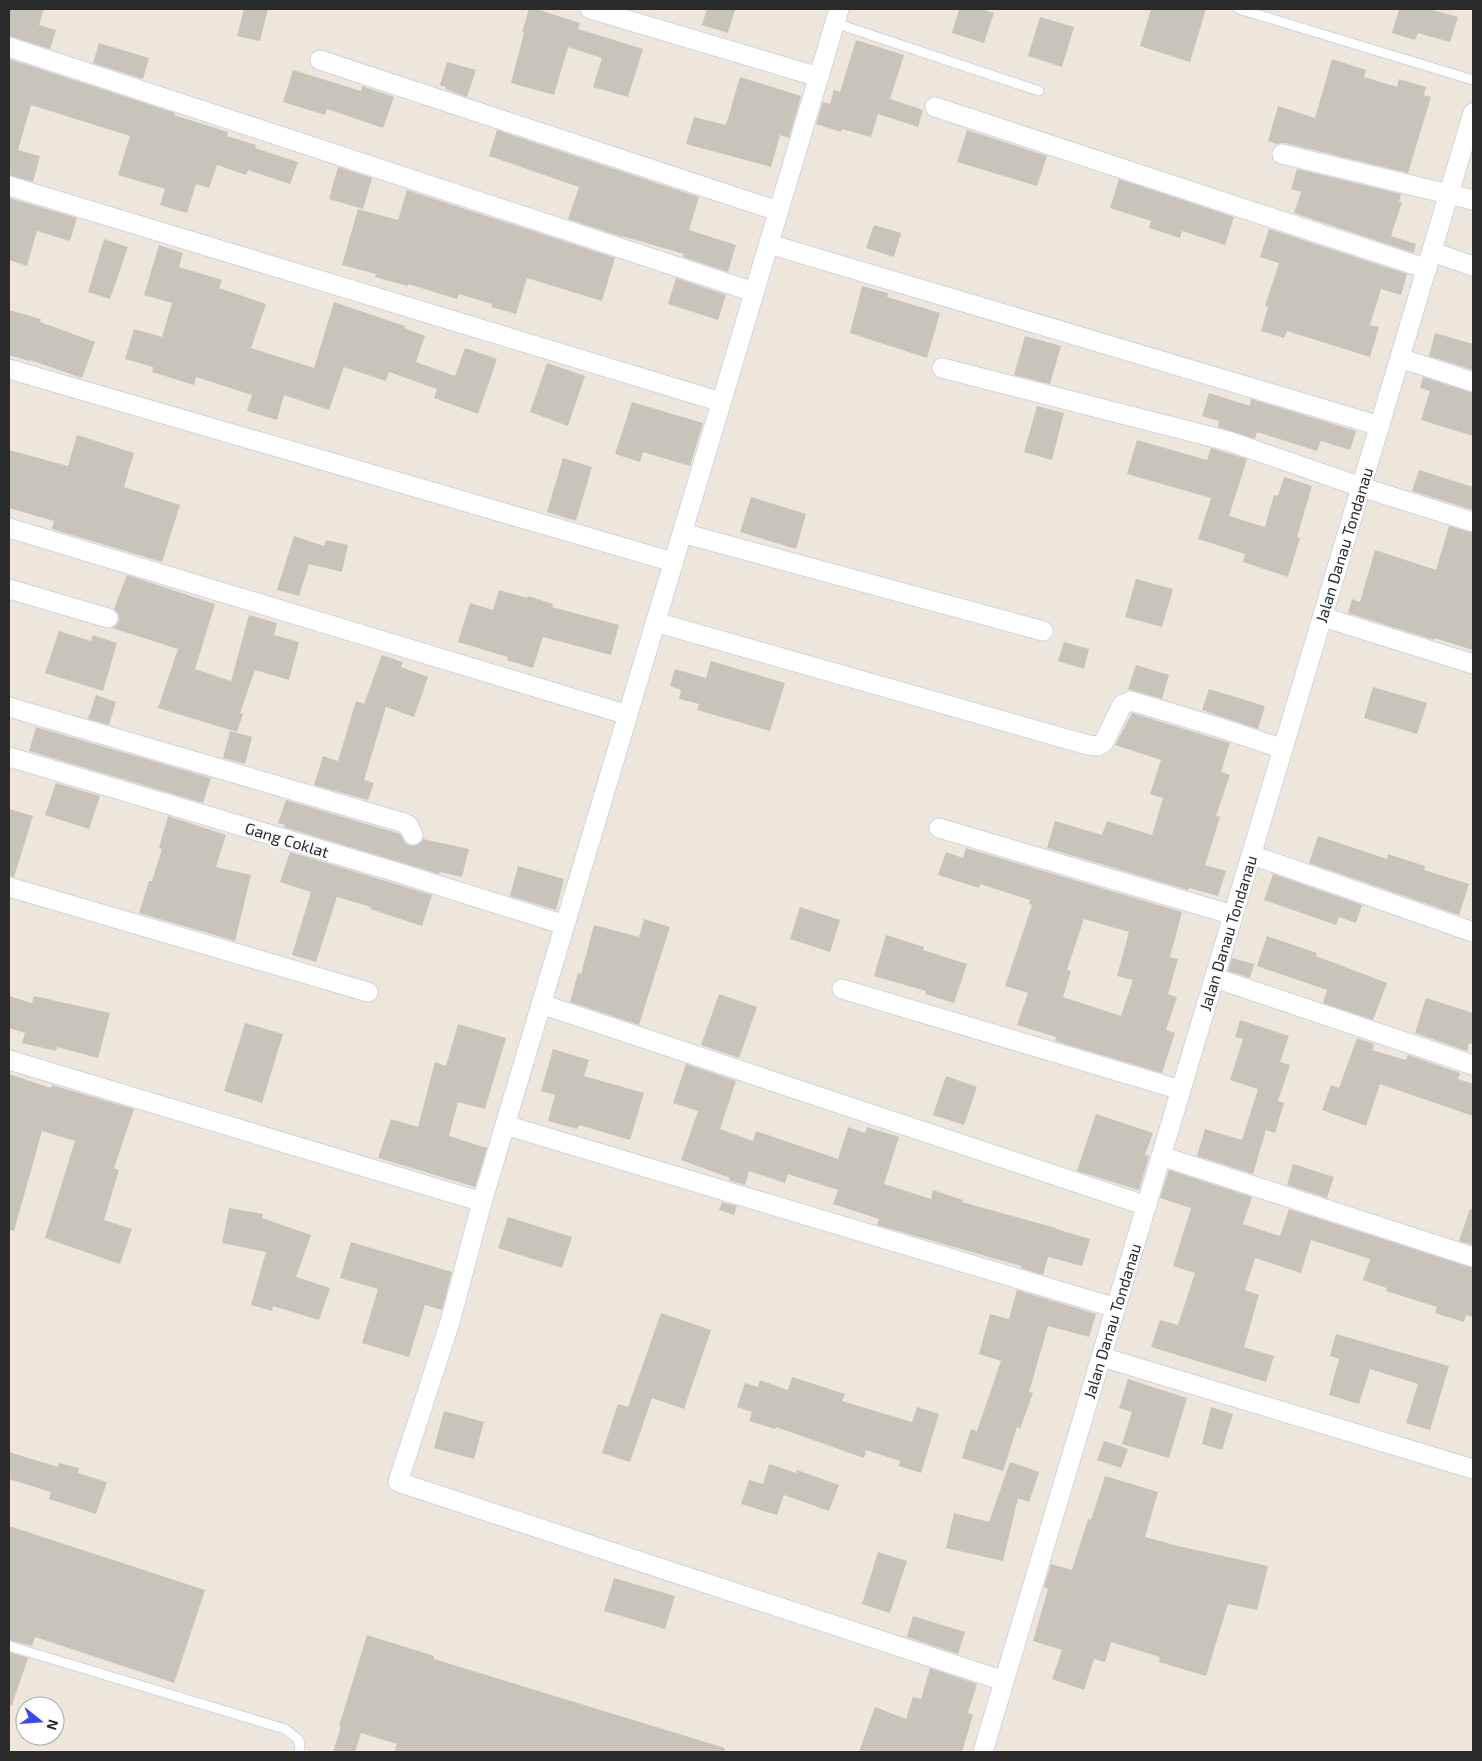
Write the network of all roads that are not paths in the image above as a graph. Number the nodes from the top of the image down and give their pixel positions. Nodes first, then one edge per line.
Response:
1 (590, 9) edge
2 (1239, 9) edge
3 (837, 16) edge
4 (9, 47) edge
5 (320, 60) dead end
6 (819, 76) junction
7 (1473, 80) edge
8 (1039, 91) dead end
9 (935, 107) dead end
10 (1472, 123) edge
11 (1282, 154) dead end
12 (9, 186) edge
13 (1449, 194) junction
14 (1473, 200) edge
15 (778, 211) junction
16 (769, 244) junction
17 (1429, 260) junction
18 (1473, 266) edge
19 (754, 292) junction
20 (1400, 358) junction
21 (942, 368) dead end
22 (9, 369) edge
23 (1473, 382) edge
24 (721, 402) junction
25 (1380, 426) junction
26 (1361, 487) junction
27 (1473, 522) edge
28 (9, 528) edge
29 (682, 533) junction
30 (673, 562) junction
31 (9, 589) edge
32 (1323, 617) junction
33 (108, 618) dead end
34 (655, 622) junction
35 (1043, 631) dead end
36 (1473, 664) edge
37 (9, 707) edge
38 (628, 715) junction
39 (1283, 749) junction
40 (9, 757) edge
41 (938, 828) dead end
42 (413, 835) dead end
43 (1252, 855) junction
44 (9, 887) edge
45 (1234, 915) junction
46 (565, 925) junction
47 (1473, 932) edge
48 (1215, 978) junction
49 (842, 989) dead end
50 (368, 992) dead end
51 (541, 1004) junction
52 (9, 1060) edge
53 (1473, 1065) edge
54 (1181, 1090) junction
55 (505, 1125) junction
56 (1161, 1156) junction
57 (482, 1202) junction
58 (1147, 1206) junction
59 (1473, 1257) edge
60 (1116, 1308) junction
61 (1102, 1357) junction
62 (1473, 1469) edge
63 (9, 1646) edge
64 (1004, 1681) junction
65 (300, 1752) edge
66 (983, 1752) edge

1 - 6 street
2 - 7 lane
3 - 6 street
3 - 8 lane
4 - 19 street
5 - 15 street
6 - 15 street
9 - 17 street
10 - 13 street, Jalan Danau Tondanau
11 - 13 street
12 - 24 street
13 - 14 street
13 - 17 street, Jalan Danau Tondanau
15 - 16 street
16 - 19 street
16 - 25 street
17 - 18 street
17 - 20 street, Jalan Danau Tondanau
19 - 24 street
20 - 23 street
20 - 25 street, Jalan Danau Tondanau
21 - 26 street
22 - 30 street
24 - 29 street
25 - 26 street, Jalan Danau Tondanau
26 - 27 street
26 - 32 street, Jalan Danau Tondanau
28 - 38 street
29 - 30 street
29 - 35 street
30 - 34 street
31 - 33 street
32 - 36 street
32 - 39 street, Jalan Danau Tondanau
34 - 38 street
34 - 39 street
37 - 42 street
38 - 46 street
39 - 43 street, Jalan Danau Tondanau
40 - 46 street, Gang Coklat
41 - 45 street
43 - 45 street, Jalan Danau Tondanau
43 - 47 street
44 - 50 street
45 - 48 street, Jalan Danau Tondanau
46 - 51 street
48 - 53 street
48 - 54 street, Jalan Danau Tondanau
49 - 54 street
51 - 55 street
51 - 58 street
52 - 57 street
54 - 56 street, Jalan Danau Tondanau
55 - 57 street
55 - 60 street
56 - 58 street, Jalan Danau Tondanau
56 - 59 street
57 - 64 street
58 - 60 street, Jalan Danau Tondanau
60 - 61 street, Jalan Danau Tondanau
61 - 62 street
61 - 64 street, Jalan Danau Tondanau
63 - 65 lane
64 - 66 street, Jalan Danau Tondanau

